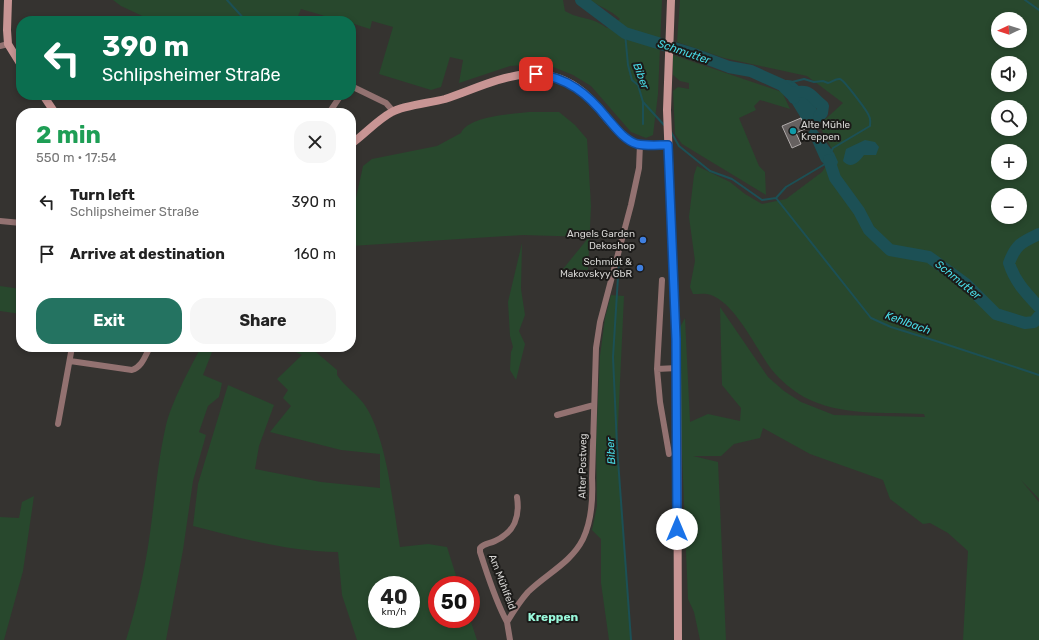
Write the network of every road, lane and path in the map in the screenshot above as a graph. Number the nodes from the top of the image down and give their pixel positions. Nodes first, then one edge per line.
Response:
1 (8, 0) edge
2 (671, 0) edge
3 (4, 45) edge
4 (16, 58) edge
5 (356, 88) edge
6 (393, 111) junction
7 (356, 140) edge
8 (668, 143) junction
9 (640, 144) junction
10 (0, 221) edge
11 (16, 223) edge
12 (662, 280) dead end
13 (71, 352) edge
14 (147, 352) edge
15 (70, 361) junction
16 (657, 368) junction
17 (677, 368) junction
18 (594, 405) junction
19 (557, 415) dead end
20 (58, 424) dead end
21 (669, 454) dead end
22 (516, 497) dead end
23 (507, 622) junction
24 (510, 640) edge
25 (678, 640) edge

1 - 3 main road
2 - 8 main road
3 - 4 main road
5 - 6 street
6 - 7 main road
6 - 9 main road
8 - 9 main road
8 - 17 main road
9 - 18 street, Alter Postweg
10 - 11 street
12 - 16 street
13 - 15 street
14 - 15 street
15 - 20 street
16 - 17 street
16 - 21 street
17 - 25 main road
18 - 19 street
18 - 23 street, Alter Postweg
22 - 23 street, Am Mühlfeld
23 - 24 street

